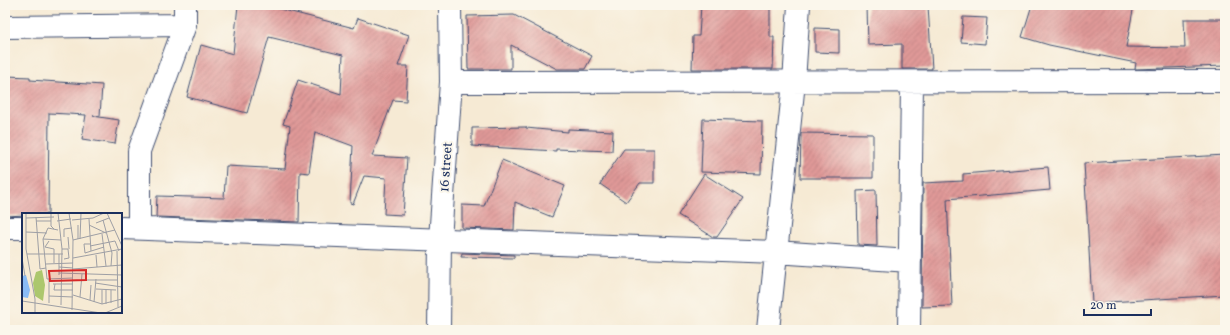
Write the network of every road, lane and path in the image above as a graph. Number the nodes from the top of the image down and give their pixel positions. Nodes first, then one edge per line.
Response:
1 (450, 5) edge
2 (799, 5) edge
3 (185, 15) edge
4 (5, 27) edge
5 (1225, 81) edge
6 (451, 82) junction
7 (794, 82) junction
8 (912, 83) junction
9 (5, 228) edge
10 (22, 228) edge
11 (130, 228) edge
12 (440, 239) junction
13 (775, 252) junction
14 (910, 261) junction
15 (439, 330) edge
16 (768, 330) edge
17 (909, 330) edge

1 - 6 street, 16 street
2 - 7 street
3 - 4 street
3 - 11 street
5 - 8 street
6 - 7 street
6 - 12 street, 16 street
7 - 8 street
7 - 13 street
8 - 14 street
9 - 10 street
11 - 12 street
12 - 13 street
12 - 15 street, 16 street
13 - 14 street
13 - 16 street
14 - 17 street

